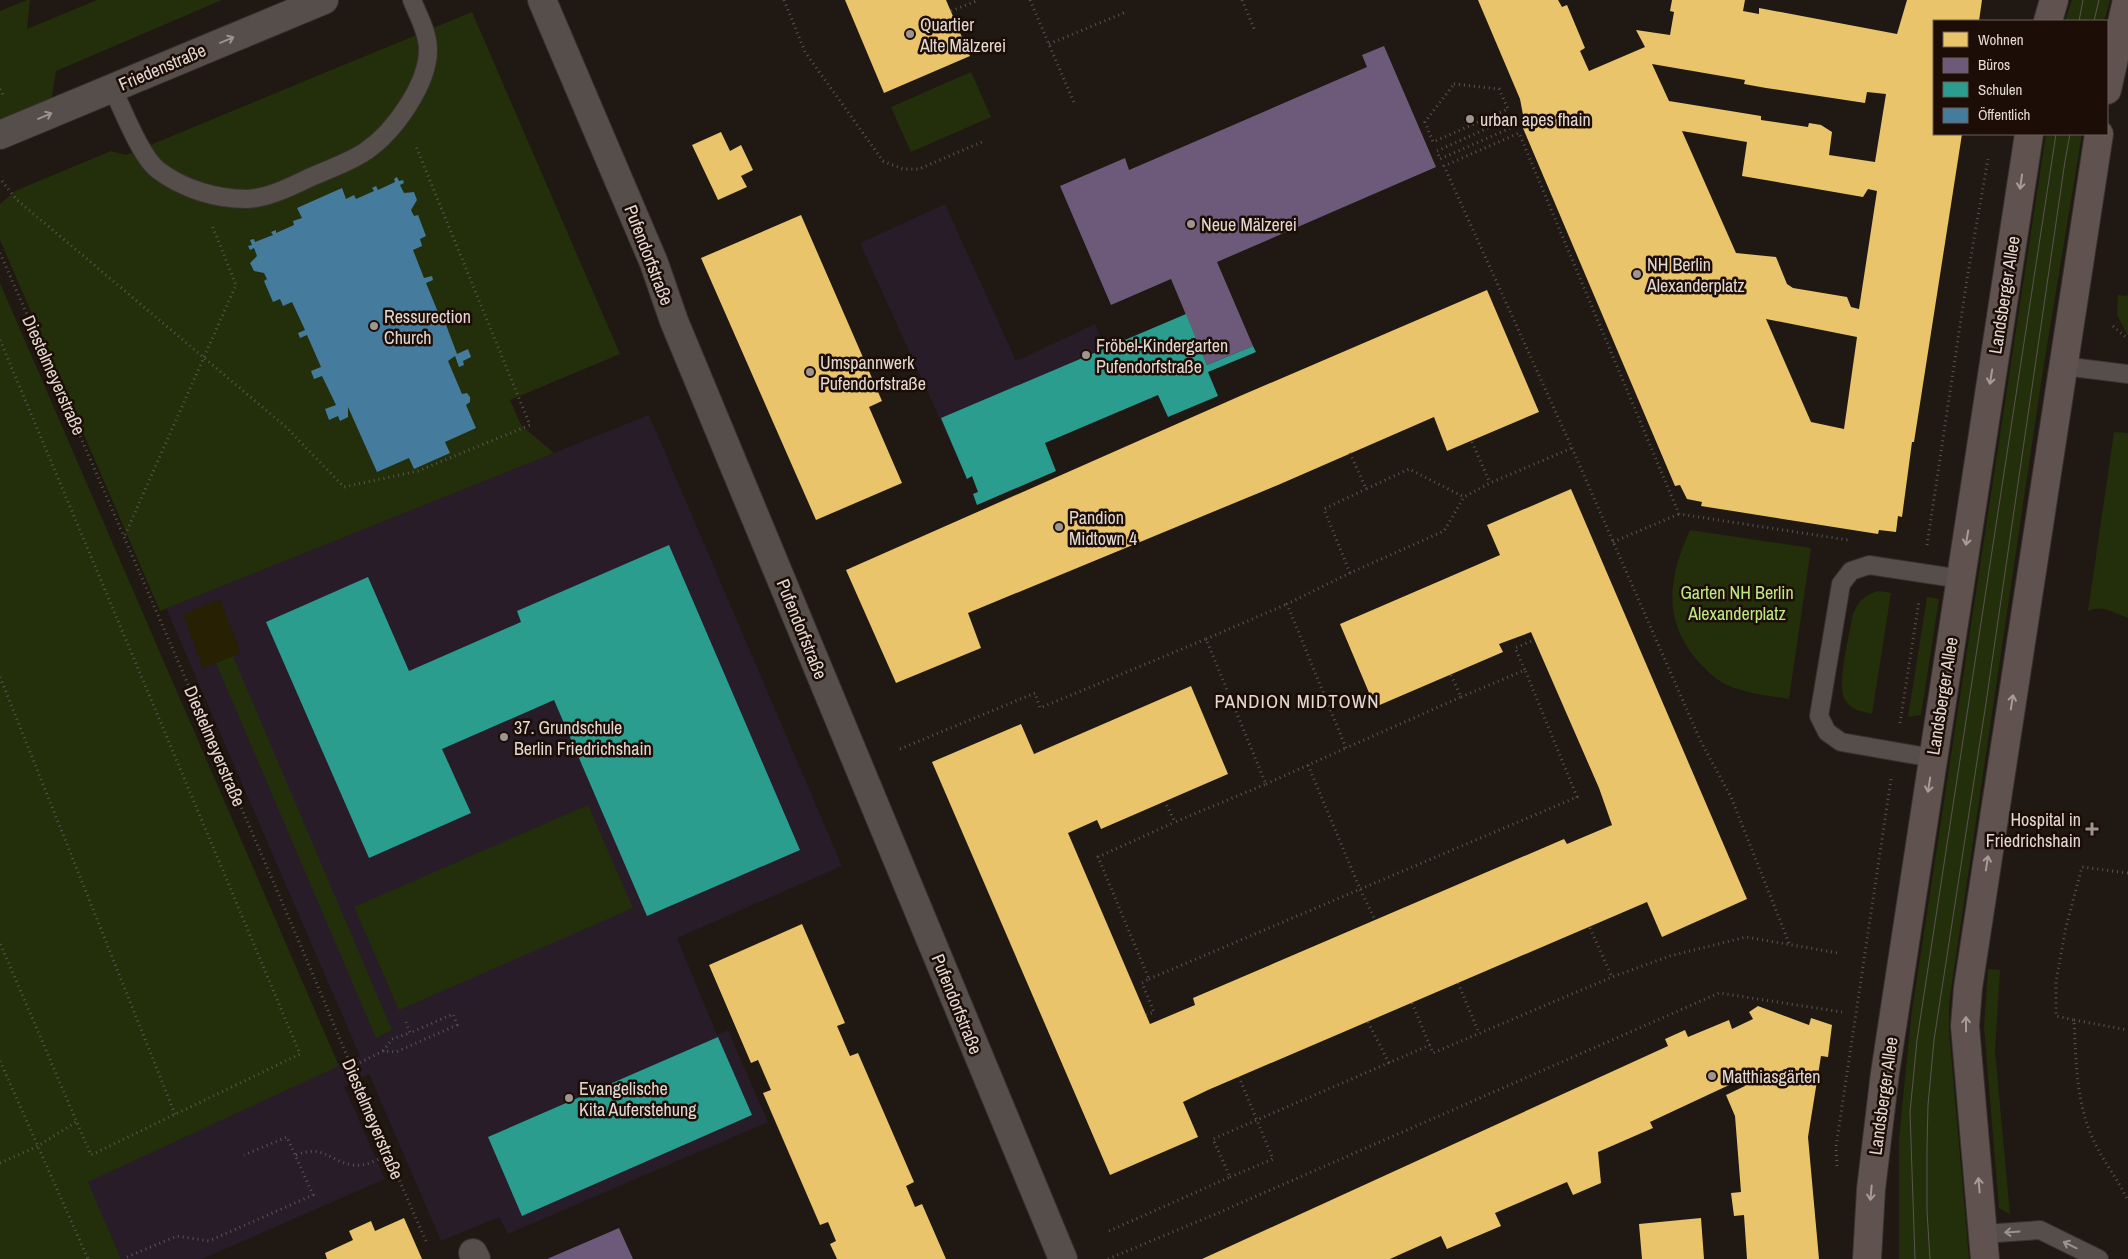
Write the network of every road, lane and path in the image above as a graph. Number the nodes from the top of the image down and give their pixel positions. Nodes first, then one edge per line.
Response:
1 (324, 0) edge
2 (412, 0) edge
3 (542, 0) edge
4 (784, 0) edge
5 (979, 0) edge
6 (1030, 0) edge
7 (1242, 0) edge
8 (2054, 0) edge
9 (2127, 0) edge
10 (951, 11) dead end
11 (1126, 12) dead end
12 (2048, 20) edge
13 (1255, 31) dead end
14 (1049, 44) junction
15 (2108, 86) edge
16 (112, 88) junction
17 (1075, 105) dead end
18 (402, 112) junction
19 (1472, 125) junction
20 (1476, 134) junction
21 (0, 135) edge
22 (2029, 135) edge
23 (2099, 135) edge
24 (1480, 141) junction
25 (982, 142) dead end
26 (1483, 148) junction
27 (1989, 152) dead end
28 (2, 181) dead end
29 (198, 190) junction
30 (0, 253) edge
31 (2113, 326) dead end
32 (0, 340) edge
33 (2128, 340) edge
34 (204, 358) junction
35 (2063, 366) junction
36 (2128, 374) edge
37 (1472, 442) dead end
38 (1572, 448) junction
39 (1350, 453) dead end
40 (1490, 483) junction
41 (1366, 488) junction
42 (1464, 497) junction
43 (1679, 514) junction
44 (125, 536) junction
45 (1852, 541) dead end
46 (1613, 542) junction
47 (1350, 573) junction
48 (1923, 573) junction
49 (1961, 579) junction
50 (1287, 604) junction
51 (1206, 639) junction
52 (1534, 640) dead end
53 (1525, 670) junction
54 (1451, 675) dead end
55 (0, 677) edge
56 (1461, 697) junction
57 (1346, 748) junction
58 (900, 749) dead end
59 (1896, 752) junction
60 (1933, 758) junction
61 (1308, 765) junction
62 (1266, 784) junction
63 (1165, 802) dead end
64 (1175, 822) junction
65 (2128, 873) edge
66 (1360, 889) junction
67 (1375, 920) dead end
68 (1590, 928) dead end
69 (0, 943) edge
70 (1789, 943) junction
71 (1838, 953) dead end
72 (1612, 977) junction
73 (1150, 979) junction
74 (1458, 983) dead end
75 (1412, 1003) dead end
76 (1842, 1012) dead end
77 (1146, 1015) dead end
78 (405, 1019) dead end
79 (2074, 1020) junction
80 (1368, 1022) dead end
81 (2128, 1030) edge
82 (410, 1033) junction
83 (1479, 1033) junction
84 (1430, 1045) junction
85 (383, 1051) junction
86 (0, 1060) edge
87 (1389, 1063) junction
88 (350, 1067) junction
89 (1239, 1077) dead end
90 (175, 1114) junction
91 (1257, 1120) junction
92 (76, 1122) junction
93 (38, 1146) junction
94 (244, 1155) dead end
95 (296, 1155) junction
96 (387, 1155) junction
97 (0, 1163) edge
98 (1837, 1176) dead end
99 (1230, 1177) junction
100 (2128, 1201) edge
101 (1108, 1231) dead end
102 (426, 1241) dead end
103 (1984, 1246) edge
104 (127, 1257) dead end
105 (88, 1259) edge
106 (1063, 1259) edge
107 (1108, 1259) edge
108 (1867, 1259) edge
109 (2099, 1259) edge

16 -> 1 street, Friedenstraße
2 - 18 lane
3 - 106 street, Pufendorfstraße
4 - 25 path
5 - 10 path
6 - 14 path
7 - 13 path
8 - 12 main road
9 - 15 main road
11 - 14 path
14 - 17 path
21 -> 16 street, Friedenstraße
16 - 29 lane
18 - 29 lane
18 - 34 path
19 - 19 path
19 - 20 path
20 - 24 path
20 - 24 path
22 -> 49 main road, Landsberger Allee
23 - 35 main road
24 - 26 path
26 - 38 path
26 - 43 path
27 - 48 path
28 - 34 path
29 - 34 path
30 - 44 path, Diestelmeyerstraße
31 - 33 path
32 - 90 path
34 - 44 path
35 - 36 lane
103 -> 35 main road
37 - 40 path
38 - 40 path
38 - 46 path
39 - 41 path
40 - 42 path
41 - 42 path
41 - 47 path
42 - 47 path
43 - 45 path
43 - 46 path
44 - 88 path, Diestelmeyerstraße
46 - 70 path
47 - 50 path
48 - 49 lane
48 - 59 path
48 - 59 lane
49 - 60 main road, Landsberger Allee
50 - 51 path
50 - 57 path
51 - 58 path
51 - 62 path
52 - 53 path
53 - 56 path
53 - 66 path
54 - 56 path
55 - 90 path
56 - 57 path
57 - 61 path
59 - 60 lane
59 - 98 path
60 -> 108 main road, Landsberger Allee
61 - 62 path
61 - 66 path
62 - 64 path
63 - 64 path
64 - 73 path
65 - 79 path
66 - 67 path
66 - 73 path
68 - 72 path
69 - 92 path
70 - 71 path
70 - 72 path
72 - 83 path
73 - 77 path
74 - 83 path
75 - 84 path
76 - 107 path
78 - 82 path
79 - 81 path
79 - 100 path
80 - 87 path
82 - 85 path
82 - 85 path
83 - 84 path
84 - 87 path
85 - 88 path
86 - 93 path
87 - 91 path
88 - 96 path, Diestelmeyerstraße
89 - 91 path
90 - 92 path
91 - 99 path
91 - 99 path
92 - 93 path
93 - 97 path
93 - 105 path
94 - 95 path
95 - 96 path
95 - 104 path
96 - 102 path, Diestelmeyerstraße
99 - 101 path
109 -> 103 lane

